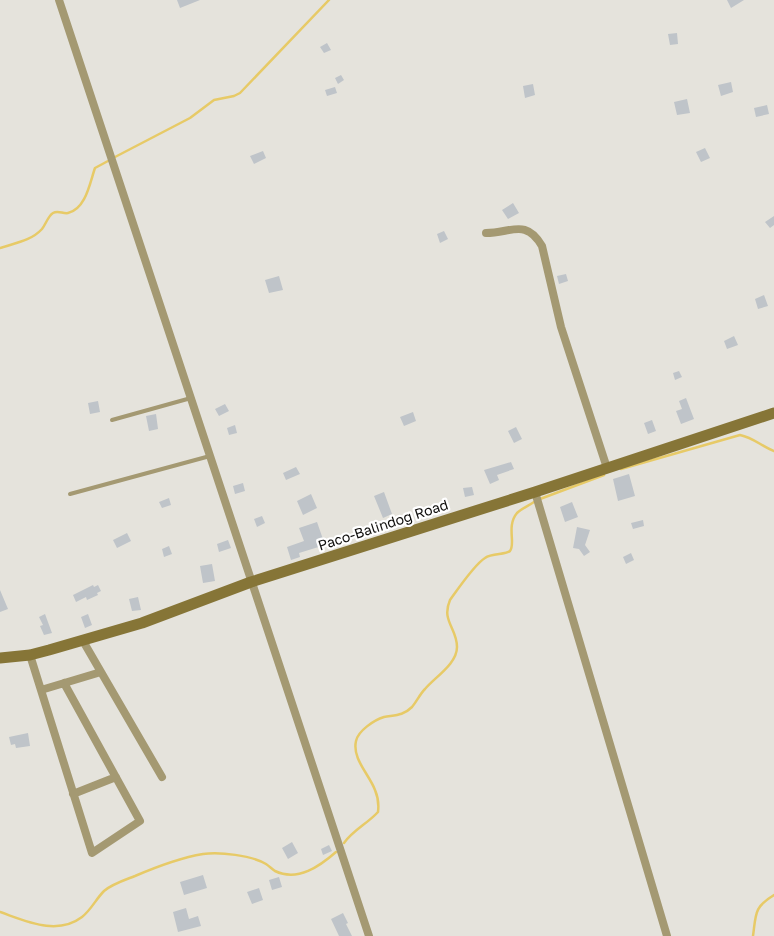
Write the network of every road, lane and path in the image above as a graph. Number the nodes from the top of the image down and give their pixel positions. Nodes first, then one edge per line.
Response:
1 (59, 0) edge
2 (486, 233) dead end
3 (191, 398) junction
4 (774, 413) edge
5 (112, 420) dead end
6 (210, 456) junction
7 (607, 468) junction
8 (535, 492) junction
9 (70, 494) dead end
10 (251, 582) junction
11 (83, 642) junction
12 (30, 655) junction
13 (0, 658) edge
14 (101, 672) junction
15 (64, 683) junction
16 (41, 690) junction
17 (162, 776) dead end
18 (116, 777) junction
19 (73, 794) junction
20 (369, 936) edge
21 (667, 936) edge

1 - 3 street
2 - 7 street
3 - 5 lane
3 - 6 street
4 - 7 street, Paco-Balindog Road
6 - 9 lane
6 - 10 street
7 - 8 street, Paco-Balindog Road
8 - 10 street, Paco-Balindog Road
8 - 21 street
10 - 11 street, Paco-Balindog Road
10 - 20 street
11 - 12 street, Paco-Balindog Road
11 - 14 street
12 - 13 street, Paco-Balindog Road
12 - 16 street
14 - 15 street
14 - 17 street
15 - 16 street
15 - 18 street
16 - 19 street
18 - 19 street
18 - 19 street

